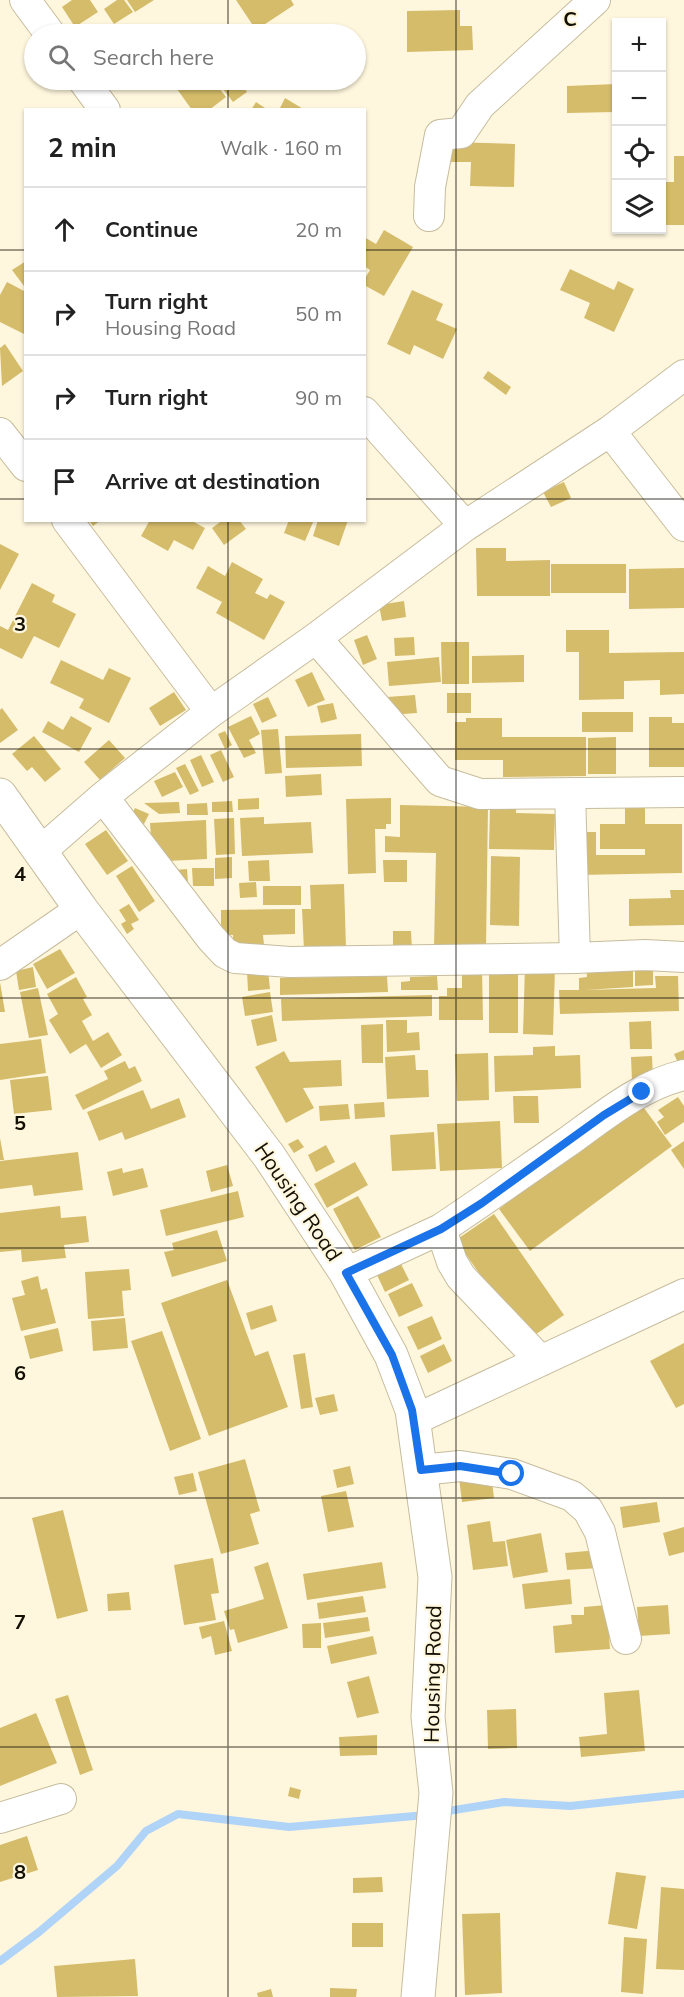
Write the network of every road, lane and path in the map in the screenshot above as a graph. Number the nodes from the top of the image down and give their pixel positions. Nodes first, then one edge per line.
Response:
1 (25, 0) edge
2 (595, 0) edge
3 (43, 24) edge
4 (90, 90) edge
5 (104, 108) edge
6 (429, 216) dead end
7 (684, 375) edge
8 (366, 414) edge
9 (610, 431) junction
10 (0, 433) edge
11 (24, 463) edge
12 (68, 522) edge
13 (465, 526) junction
14 (684, 526) edge
15 (316, 638) junction
16 (211, 712) junction
17 (684, 792) edge
18 (570, 793) junction
19 (0, 795) edge
20 (103, 797) junction
21 (41, 851) junction
22 (81, 909) junction
23 (684, 957) edge
24 (575, 958) junction
25 (0, 965) edge
26 (684, 1076) edge
27 (441, 1229) junction
28 (346, 1273) junction
29 (684, 1294) edge
30 (541, 1360) junction
31 (414, 1420) junction
32 (421, 1470) junction
33 (626, 1640) dead end
34 (61, 1799) dead end
35 (0, 1818) edge
36 (418, 1997) edge

1 - 3 street
2 - 6 street
4 - 5 street
7 - 9 street
8 - 13 street
9 - 13 street
9 - 14 street
10 - 11 street
12 - 16 street
13 - 15 street
15 - 16 street
15 - 18 street
16 - 20 street
17 - 18 street
18 - 24 street
19 - 21 street, Housing Road
20 - 21 street
20 - 24 street
21 - 22 street, Housing Road
22 - 25 street
22 - 28 street, Housing Road
23 - 24 street
26 - 27 street
27 - 28 street
27 - 30 street
28 - 31 street, Housing Road
29 - 30 street
30 - 31 street
31 - 32 street, Housing Road
32 - 33 street
32 - 36 street, Housing Road
34 - 35 street

